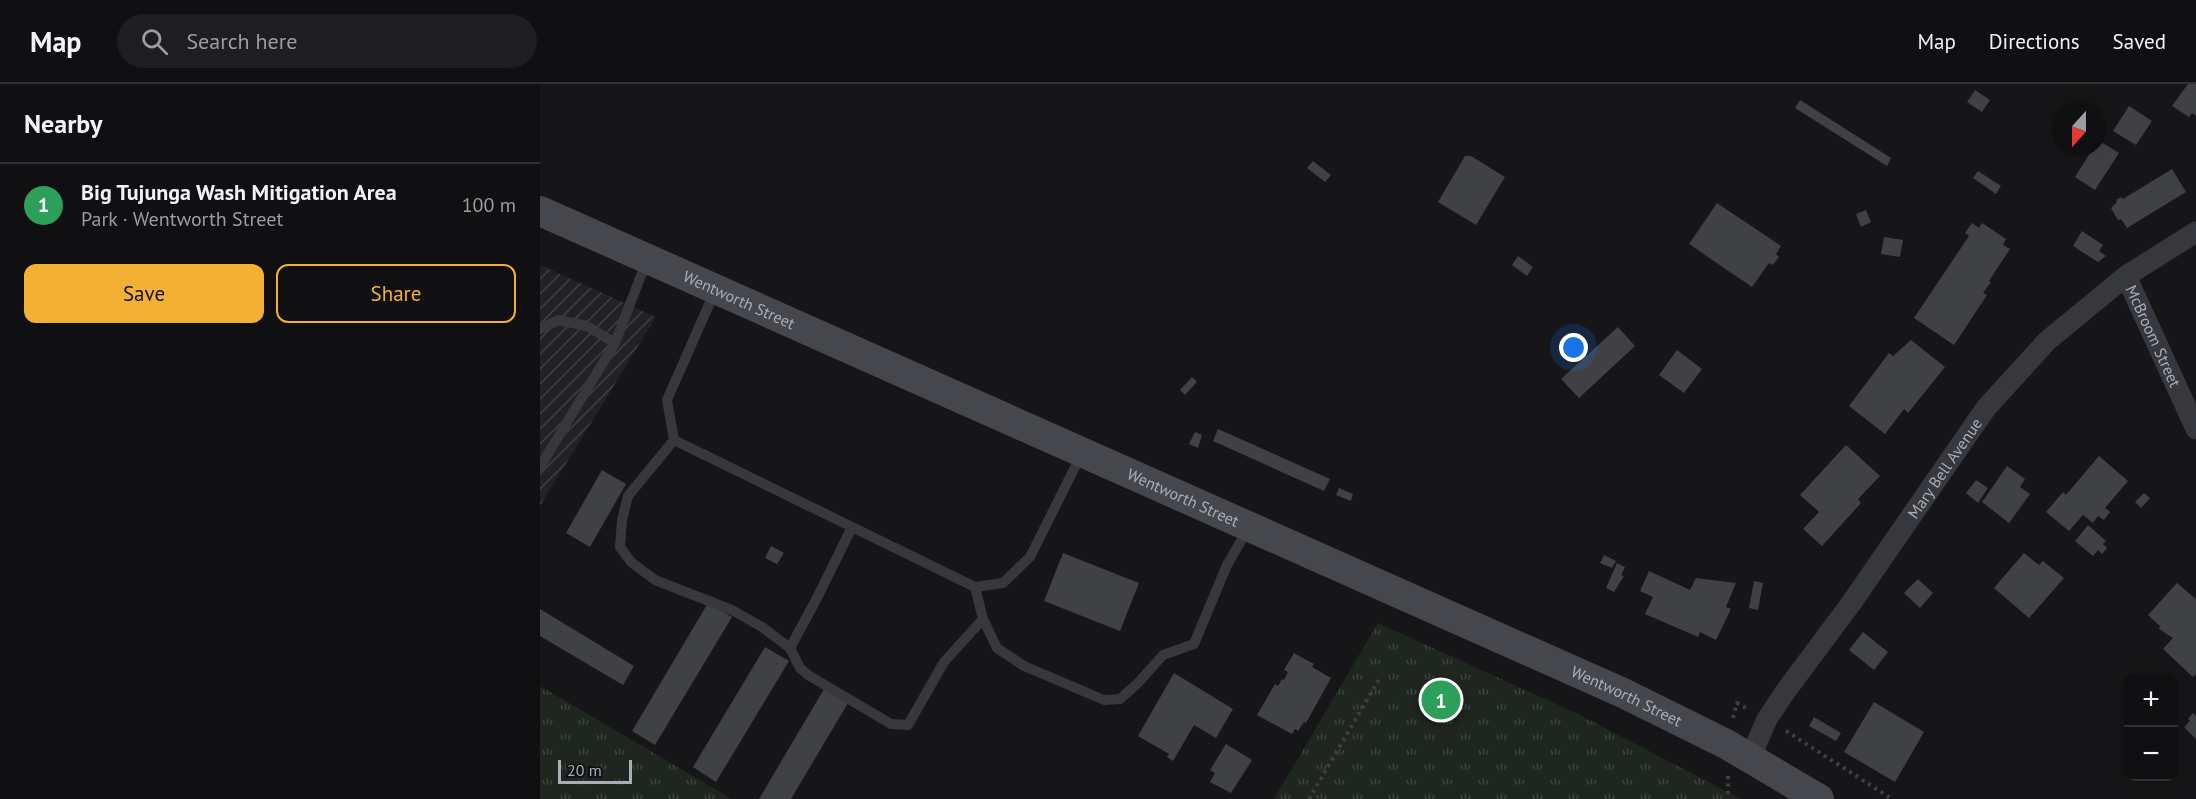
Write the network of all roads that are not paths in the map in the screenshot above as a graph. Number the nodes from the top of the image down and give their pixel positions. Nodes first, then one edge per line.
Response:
1 (540, 211) edge
2 (2196, 232) edge
3 (648, 258) junction
4 (2126, 276) junction
5 (716, 288) junction
6 (540, 329) edge
7 (615, 343) junction
8 (2196, 429) edge
9 (674, 440) junction
10 (1082, 452) junction
11 (540, 467) edge
12 (852, 527) junction
13 (1249, 527) junction
14 (975, 587) junction
15 (983, 619) junction
16 (790, 648) junction
17 (1750, 758) junction
18 (1819, 799) edge

1 - 3 main road, Wentworth Street
2 - 4 street, Mary Bell Avenue
3 - 5 main road, Wentworth Street
3 - 7 lane
4 - 8 street, McBroom Street
4 - 17 street, Mary Bell Avenue
5 - 9 lane
5 - 10 main road, Wentworth Street
6 - 7 lane
7 - 11 lane
9 - 12 lane
9 - 16 lane
10 - 13 main road, Wentworth Street
10 - 14 lane
12 - 14 lane
12 - 16 lane
13 - 15 lane
13 - 17 main road, Wentworth Street
14 - 15 lane
15 - 16 lane
17 - 18 main road, Wentworth Street

